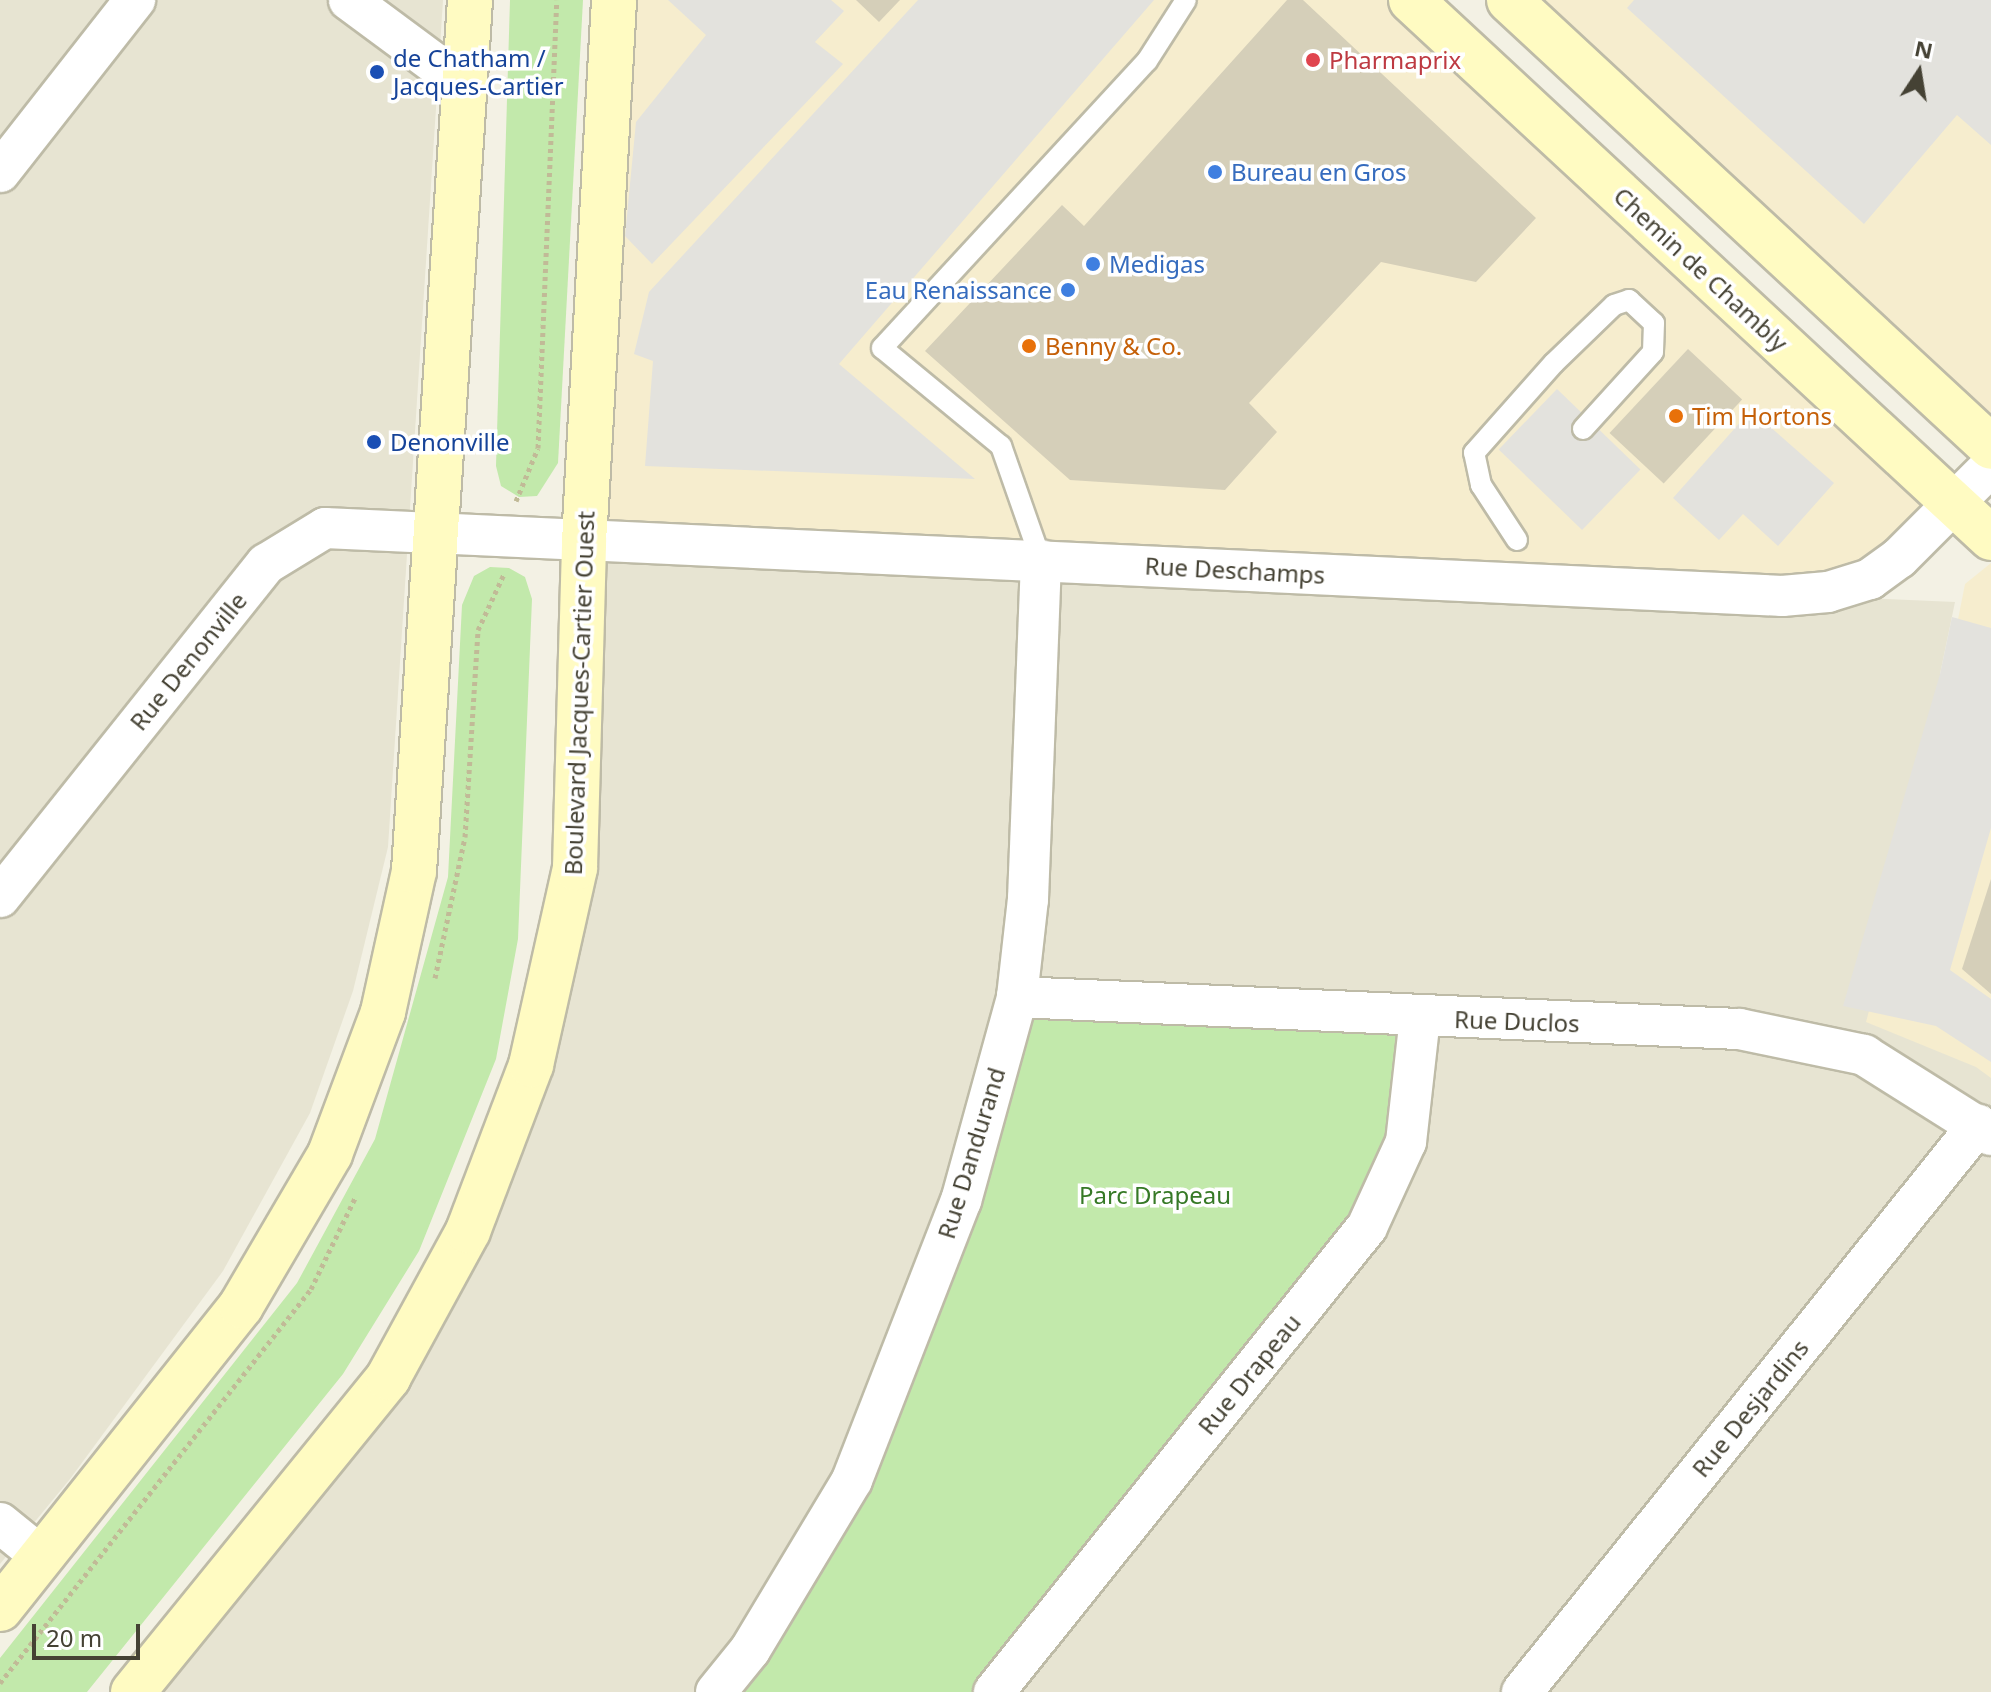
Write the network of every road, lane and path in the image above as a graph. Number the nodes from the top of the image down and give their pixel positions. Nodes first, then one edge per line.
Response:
1 (135, 0) edge
2 (349, 0) edge
3 (470, 0) edge
4 (614, 0) edge
5 (1186, 0) edge
6 (1411, 0) edge
7 (1521, 4) edge
8 (464, 85) junction
9 (7, 156) edge
10 (1583, 429) dead end
11 (1991, 447) edge
12 (1991, 466) edge
13 (1952, 502) junction
14 (433, 537) junction
15 (1991, 538) edge
16 (1517, 540) dead end
17 (584, 542) junction
18 (1041, 560) junction
19 (0, 897) edge
20 (1017, 997) junction
21 (1420, 1017) junction
22 (1984, 1130) edge
23 (0, 1523) edge
24 (42, 1557) junction
25 (0, 1609) edge
26 (133, 1692) edge
27 (716, 1692) edge
28 (994, 1692) edge
29 (1522, 1692) edge

1 - 9 street
2 - 8 street
3 - 8 main road
4 - 17 main road, Boulevard Jacques-Cartier Ouest
5 - 18 lane
6 - 13 main road, Chemin de Chambly
7 - 11 main road
8 - 14 main road
10 - 16 lane
12 - 13 street, Rue Deschamps
13 - 15 main road, Chemin de Chambly
13 - 18 street, Rue Deschamps
14 - 17 street, Rue Deschamps
14 - 19 street, Rue Denonville
14 - 24 main road
17 - 18 street, Rue Deschamps
17 - 26 main road, Boulevard Jacques-Cartier Ouest
18 - 20 street, Rue Dandurand
20 - 21 street, Rue Duclos
20 - 27 street, Rue Dandurand
21 - 22 street, Rue Duclos
21 - 28 street, Rue Drapeau
22 - 29 street, Rue Desjardins
23 - 24 street
24 - 25 main road

